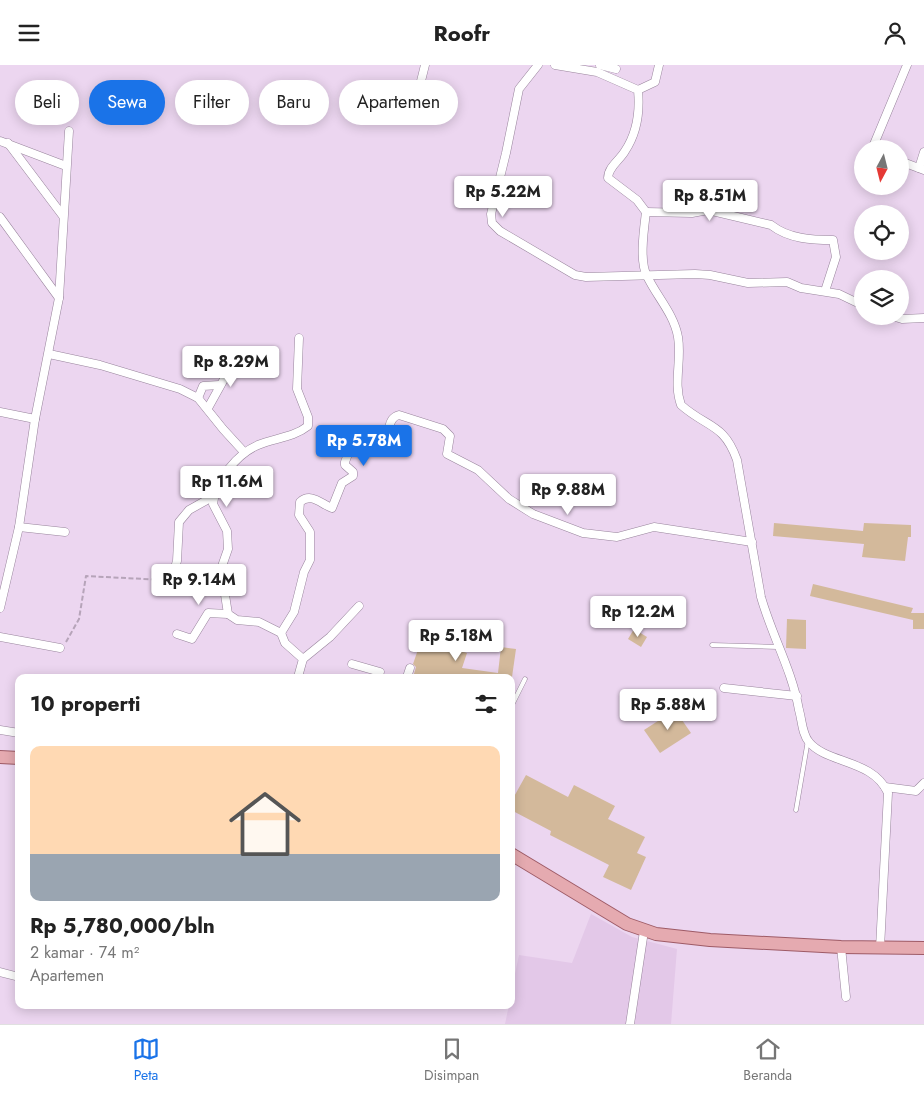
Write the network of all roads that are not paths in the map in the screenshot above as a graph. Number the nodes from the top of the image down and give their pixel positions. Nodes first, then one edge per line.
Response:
1 (425, 65) edge
2 (538, 65) edge
3 (555, 65) edge
4 (600, 65) edge
5 (659, 65) edge
6 (906, 65) edge
7 (617, 67) edge
8 (614, 77) junction
9 (420, 80) edge
10 (638, 90) junction
11 (69, 131) dead end
12 (876, 140) edge
13 (4, 142) edge
14 (924, 152) edge
15 (909, 164) edge
16 (66, 166) junction
17 (921, 169) edge
18 (646, 211) junction
19 (63, 216) junction
20 (0, 217) edge
21 (646, 274) junction
22 (825, 291) junction
23 (59, 298) junction
24 (854, 302) edge
25 (924, 318) edge
26 (909, 319) edge
27 (299, 338) dead end
28 (50, 354) junction
29 (257, 372) dead end
30 (219, 385) junction
31 (198, 398) junction
32 (208, 408) junction
33 (0, 412) edge
34 (35, 419) junction
35 (244, 452) junction
36 (214, 496) junction
37 (19, 527) junction
38 (65, 532) dead end
39 (752, 542) junction
40 (171, 580) road end
41 (359, 606) dead end
42 (0, 608) edge
43 (228, 614) junction
44 (281, 633) junction
45 (177, 634) dead end
46 (0, 637) edge
47 (712, 645) dead end
48 (780, 647) junction
49 (60, 648) road end
50 (303, 659) junction
51 (352, 664) dead end
52 (368, 668) junction
53 (410, 668) dead end
54 (380, 673) dead end
55 (299, 674) edge
56 (365, 674) edge
57 (408, 674) edge
58 (525, 679) dead end
59 (724, 688) dead end
60 (797, 697) junction
61 (515, 699) edge
62 (0, 730) edge
63 (15, 732) edge
64 (808, 741) junction
65 (0, 757) edge
66 (15, 758) edge
67 (924, 783) edge
68 (885, 787) junction
69 (796, 810) dead end
70 (515, 856) edge
71 (644, 931) junction
72 (841, 947) junction
73 (880, 947) junction
74 (924, 948) edge
75 (0, 972) edge
76 (15, 976) edge
77 (846, 997) dead end
78 (630, 1024) edge

1 - 9 street
2 - 21 street
3 - 8 street
4 - 7 street
5 - 10 street
6 - 12 street
7 - 8 street
8 - 10 street
10 - 18 street
11 - 16 street
13 - 16 street
13 - 19 street
14 - 17 street
15 - 17 street
16 - 19 street
18 - 21 street
18 - 22 street
19 - 23 street
20 - 23 street
21 - 22 street
21 - 39 street
22 - 24 street
23 - 28 street
25 - 26 street
27 - 35 street
28 - 31 street
28 - 34 street
29 - 30 street
30 - 31 street
30 - 32 street
31 - 32 street
32 - 35 street
33 - 34 street
34 - 37 street
35 - 36 street
36 - 40 street
36 - 43 street
37 - 38 street
37 - 42 street
39 - 44 street
39 - 48 street
41 - 50 street
43 - 44 street
43 - 45 street
44 - 50 street
46 - 49 street
47 - 48 lane
48 - 60 street
50 - 55 street
51 - 52 street
52 - 54 street
52 - 56 street
53 - 57 street
58 - 61 lane
59 - 60 street
60 - 64 street
62 - 63 street
64 - 68 street
64 - 69 lane
65 - 66 main road
67 - 68 street
68 - 73 street
70 - 71 main road
71 - 72 main road
71 - 78 street
72 - 73 main road
72 - 77 street
73 - 74 main road
75 - 76 street

